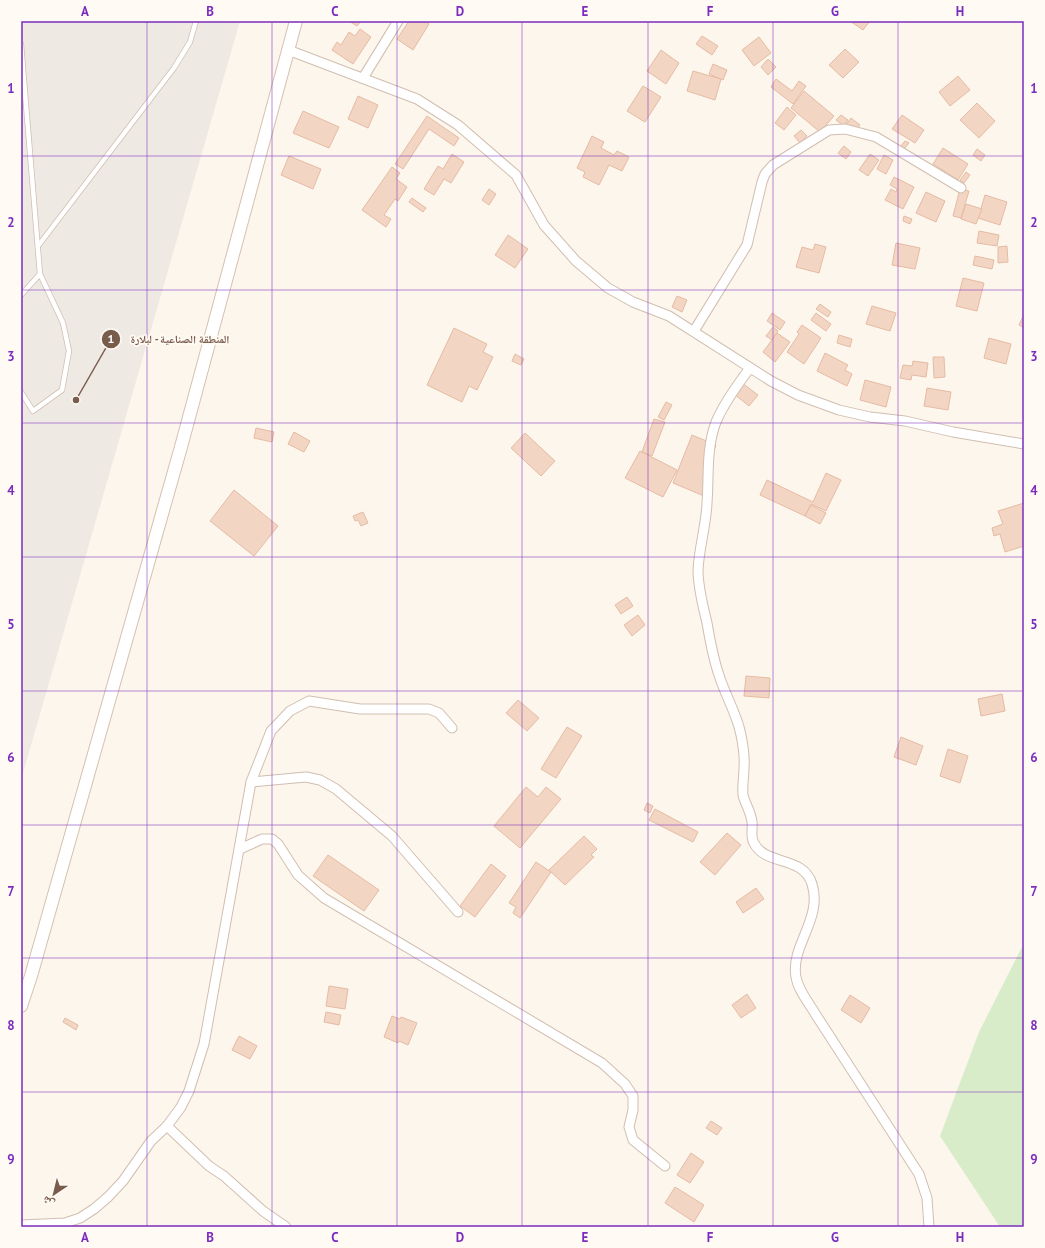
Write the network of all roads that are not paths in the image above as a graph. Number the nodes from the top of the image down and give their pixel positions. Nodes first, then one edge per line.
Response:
1 (196, 21) edge
2 (296, 21) edge
3 (398, 21) edge
4 (21, 44) edge
5 (288, 50) junction
6 (363, 78) junction
7 (961, 188) dead end
8 (38, 246) junction
9 (40, 274) junction
10 (21, 295) edge
11 (694, 331) junction
12 (750, 368) junction
13 (21, 392) edge
14 (1024, 444) edge
15 (452, 728) dead end
16 (252, 782) junction
17 (240, 849) junction
18 (458, 912) dead end
19 (21, 1006) edge
20 (166, 1126) junction
21 (665, 1166) dead end
22 (65, 1223) junction
23 (21, 1225) edge
24 (75, 1227) edge
25 (286, 1227) edge
26 (929, 1227) edge

1 - 8 lane
2 - 5 main road
3 - 6 street
4 - 8 lane
5 - 6 street
5 - 19 main road
6 - 11 street
7 - 11 street
8 - 9 lane
9 - 10 lane
9 - 13 lane
11 - 12 street
12 - 14 street
12 - 26 street
15 - 16 street
16 - 17 street
16 - 18 street
17 - 20 street
17 - 21 street
20 - 22 street
20 - 25 street
22 - 23 street
22 - 24 street

